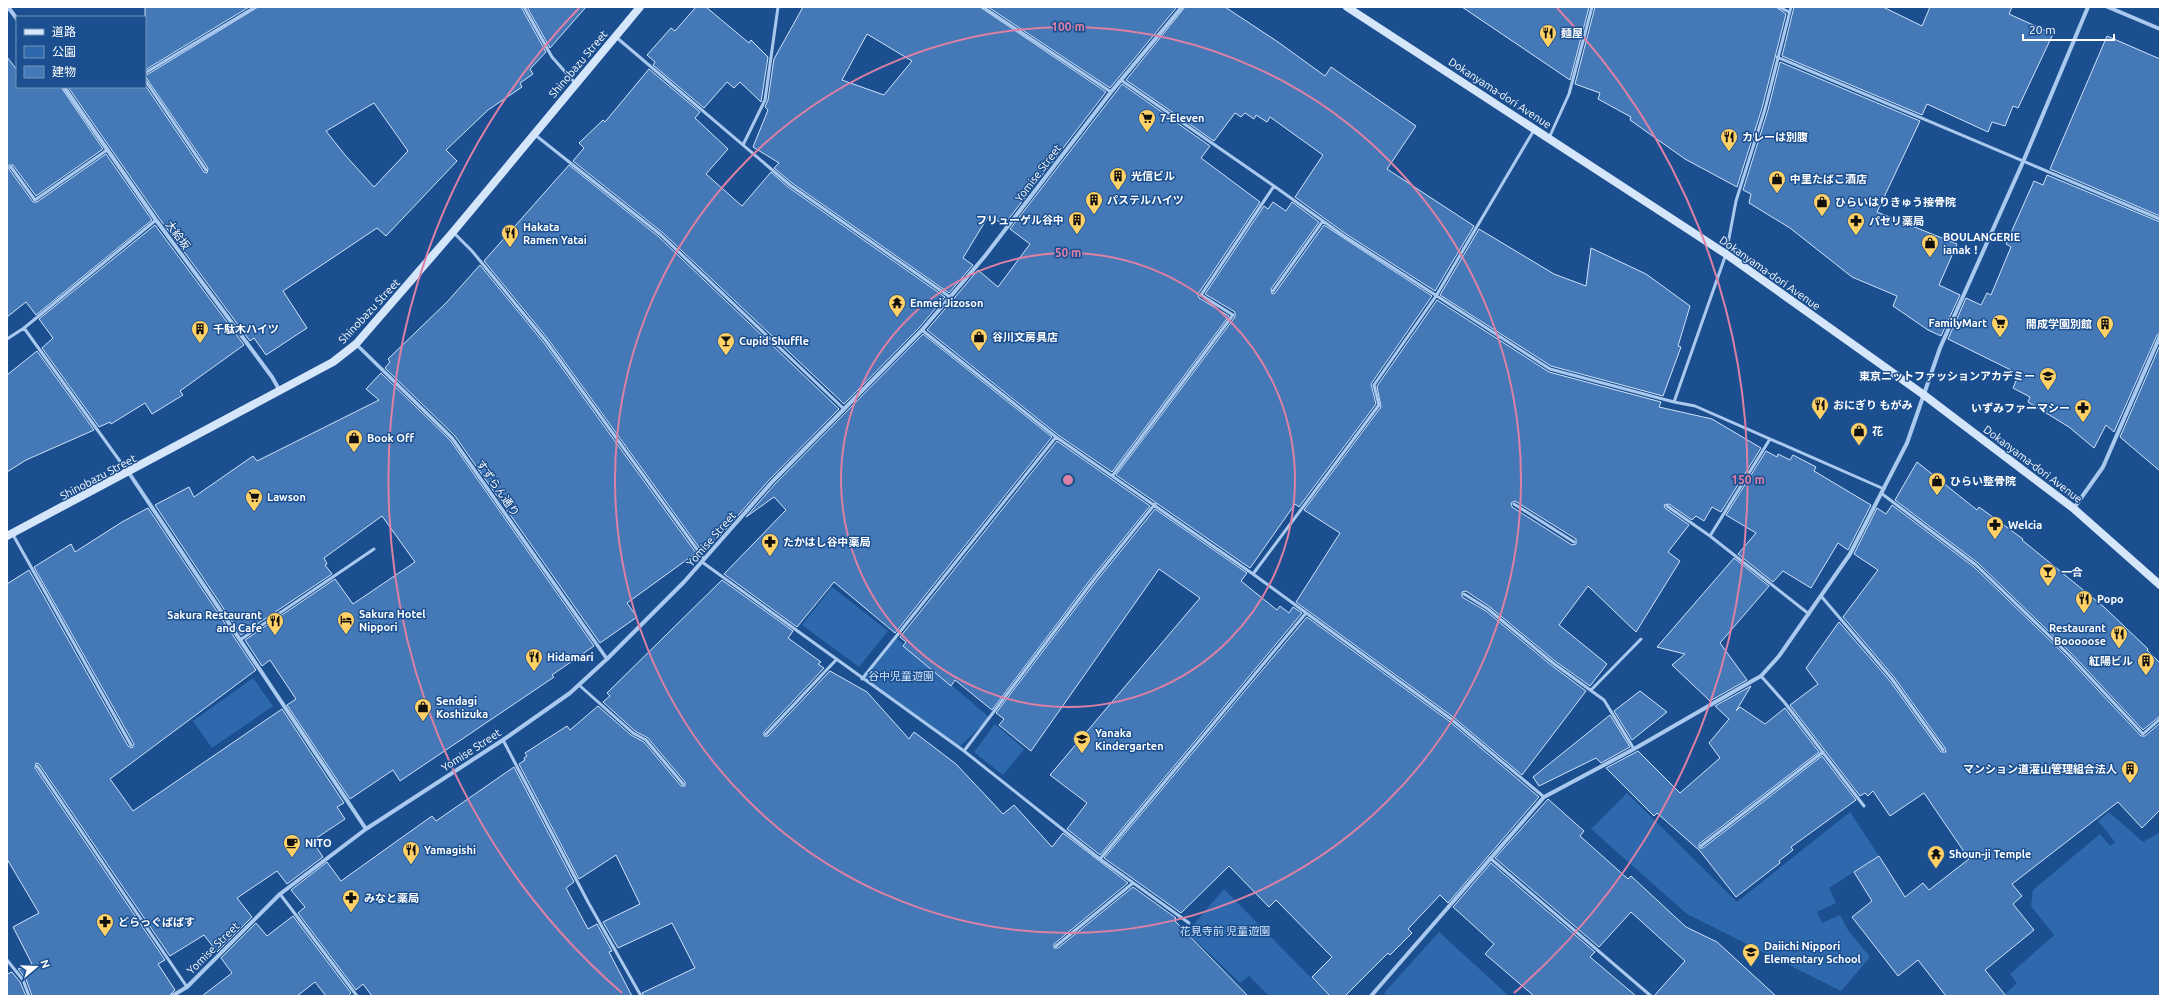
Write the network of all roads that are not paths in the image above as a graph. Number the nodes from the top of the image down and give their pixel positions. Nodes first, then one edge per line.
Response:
1 (8, 7) edge
2 (255, 7) edge
3 (524, 7) edge
4 (640, 7) edge
5 (778, 7) edge
6 (983, 7) edge
7 (1182, 7) edge
8 (1347, 7) edge
9 (1592, 7) edge
10 (1779, 7) edge
11 (1791, 7) edge
12 (2088, 7) edge
13 (2108, 7) edge
14 (1789, 12) junction
15 (16, 18) edge
16 (2160, 29) edge
17 (616, 37) junction
18 (1777, 57) junction
19 (146, 72) edge
20 (1121, 80) junction
21 (146, 81) edge
22 (576, 84) junction
23 (65, 88) edge
24 (1110, 92) junction
25 (1535, 128) junction
26 (534, 134) junction
27 (1548, 138) junction
28 (743, 145) junction
29 (107, 150) junction
30 (2023, 162) junction
31 (11, 167) dead end
32 (206, 170) dead end
33 (1274, 186) junction
34 (2160, 219) edge
35 (156, 220) junction
36 (1323, 221) junction
37 (453, 232) junction
38 (1726, 254) junction
39 (1273, 292) dead end
40 (1436, 296) junction
41 (950, 297) junction
42 (24, 328) junction
43 (922, 330) junction
44 (2160, 336) edge
45 (7, 339) edge
46 (356, 344) junction
47 (280, 391) junction
48 (1924, 396) junction
49 (1674, 402) junction
50 (844, 409) junction
51 (1056, 437) junction
52 (1770, 439) junction
53 (129, 473) junction
54 (1112, 475) junction
55 (1884, 488) junction
56 (1881, 493) junction
57 (1154, 504) junction
58 (1514, 504) dead end
59 (1667, 506) dead end
60 (2074, 508) junction
61 (10, 535) edge
62 (1710, 536) junction
63 (1574, 542) dead end
64 (374, 549) dead end
65 (703, 561) junction
66 (1253, 574) junction
67 (2160, 585) edge
68 (1464, 594) dead end
69 (1821, 596) junction
70 (1306, 613) junction
71 (1810, 614) junction
72 (1641, 639) dead end
73 (240, 640) junction
74 (607, 659) junction
75 (836, 660) junction
76 (1761, 676) junction
77 (862, 679) junction
78 (579, 685) junction
79 (1591, 690) junction
80 (2160, 719) edge
81 (766, 734) dead end
82 (503, 740) junction
83 (131, 745) dead end
84 (1634, 749) junction
85 (1942, 750) dead end
86 (964, 751) junction
87 (1823, 752) junction
88 (37, 766) dead end
89 (683, 784) dead end
90 (1544, 797) junction
91 (1864, 806) dead end
92 (366, 829) junction
93 (1700, 846) dead end
94 (1490, 857) junction
95 (1100, 858) junction
96 (1133, 883) junction
97 (280, 894) junction
98 (1189, 923) dead end
99 (1056, 946) dead end
100 (7, 960) edge
101 (187, 987) junction
102 (29, 996) edge
103 (172, 996) edge
104 (357, 996) edge
105 (641, 996) edge
106 (1371, 996) edge
107 (1651, 996) edge

1 - 15 street
2 - 19 lane
3 - 22 lane
4 - 17 main road, Shinobazu Street
5 - 28 lane
6 - 24 lane
7 - 20 street, Yomise Street
8 - 25 main road, Dokanyama-dori Avenue
9 - 27 lane
10 - 14 lane
11 - 14 lane
12 - 30 street
13 - 16 street
14 - 18 lane
17 - 22 main road, Shinobazu Street
17 - 28 lane
18 - 30 lane
18 - 38 lane
20 - 24 street, Yomise Street
20 - 33 lane
21 - 32 lane
22 - 26 main road, Shinobazu Street
23 - 29 street, 大給坂
24 - 41 street, Yomise Street
25 - 27 main road, Dokanyama-dori Avenue
25 - 40 lane
26 - 37 main road, Shinobazu Street
26 - 50 lane
27 - 38 main road, Dokanyama-dori Avenue
28 - 41 lane
29 - 31 lane
29 - 35 street, 大給坂
30 - 34 lane
30 - 48 street
33 - 36 lane
33 - 54 lane
35 - 42 lane
35 - 47 street, 大給坂
36 - 39 lane
36 - 40 lane
37 - 46 main road, Shinobazu Street
37 - 65 lane
38 - 48 main road, Dokanyama-dori Avenue
38 - 49 lane
40 - 49 lane
40 - 66 lane
41 - 43 street, Yomise Street
42 - 45 lane
42 - 53 lane
43 - 50 street, Yomise Street
43 - 51 lane
44 - 60 street
46 - 47 main road, Shinobazu Street
46 - 74 street, すずらん通り
47 - 53 main road, Shinobazu Street
48 - 55 street
48 - 60 main road, Dokanyama-dori Avenue
49 - 52 lane
50 - 65 street, Yomise Street
51 - 54 lane
51 - 77 lane
52 - 55 lane
52 - 62 lane
53 - 61 main road, Shinobazu Street
53 - 73 street
54 - 57 lane
55 - 56 street
56 - 69 street
56 - 80 lane
57 - 66 lane
57 - 86 lane
58 - 63 lane
59 - 62 lane
60 - 67 main road, Dokanyama-dori Avenue
61 - 83 lane
62 - 71 lane
64 - 73 lane
65 - 74 street, Yomise Street
65 - 75 lane
66 - 70 lane
68 - 79 lane
69 - 71 street
69 - 85 lane
70 - 90 lane
70 - 95 lane
71 - 76 street
72 - 79 lane
73 - 92 street
74 - 78 street, Yomise Street
75 - 77 lane
75 - 81 lane
76 - 84 street
76 - 87 lane
77 - 86 lane
78 - 82 street, Yomise Street
78 - 89 lane
79 - 84 lane
82 - 92 street, Yomise Street
82 - 105 lane
84 - 90 street
86 - 95 lane
87 - 91 lane
87 - 93 lane
88 - 101 lane
90 - 94 street
92 - 97 street, Yomise Street
94 - 106 street
94 - 107 lane
95 - 96 lane
96 - 98 lane
96 - 99 lane
97 - 101 street, Yomise Street
97 - 104 lane
100 - 102 lane
101 - 103 street, Yomise Street

